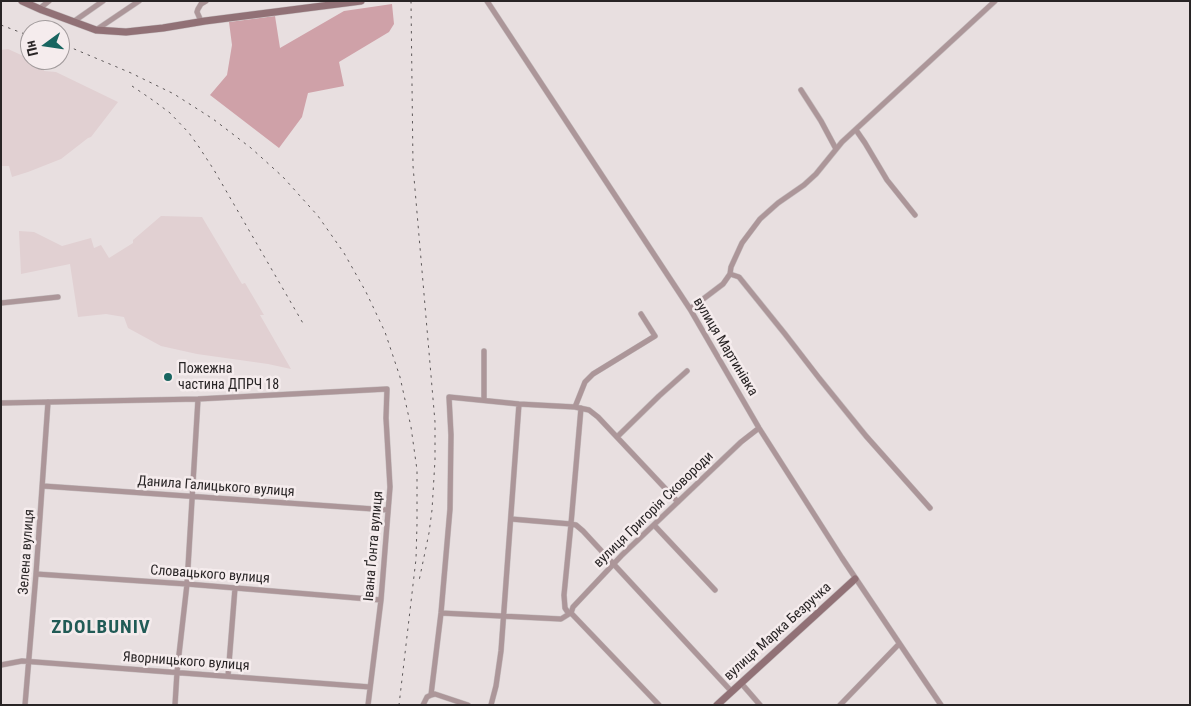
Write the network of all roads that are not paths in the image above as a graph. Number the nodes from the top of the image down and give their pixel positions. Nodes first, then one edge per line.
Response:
1 (22, 1) edge
2 (49, 1) edge
3 (104, 1) edge
4 (139, 1) edge
5 (206, 1) edge
6 (361, 1) edge
7 (487, 1) edge
8 (995, 1) edge
9 (39, 8) junction
10 (201, 21) junction
11 (73, 22) junction
12 (96, 30) junction
13 (801, 90) dead end
14 (856, 130) junction
15 (836, 149) junction
16 (915, 216) dead end
17 (730, 274) junction
18 (58, 297) dead end
19 (1, 303) edge
20 (690, 308) junction
21 (641, 314) dead end
22 (484, 351) dead end
23 (687, 371) dead end
24 (198, 400) junction
25 (484, 400) junction
26 (48, 402) junction
27 (1, 403) edge
28 (519, 404) junction
29 (578, 407) junction
30 (759, 428) junction
31 (617, 437) junction
32 (43, 486) junction
33 (193, 496) junction
34 (678, 502) junction
35 (930, 508) dead end
36 (388, 510) junction
37 (511, 519) junction
38 (571, 524) junction
39 (654, 525) junction
40 (613, 564) junction
41 (36, 574) junction
42 (855, 579) junction
43 (187, 584) junction
44 (235, 588) junction
45 (715, 590) dead end
46 (381, 600) junction
47 (442, 613) junction
48 (570, 614) junction
49 (504, 617) junction
50 (899, 644) junction
51 (29, 662) junction
52 (1, 665) edge
53 (177, 672) junction
54 (228, 676) junction
55 (741, 683) junction
56 (370, 687) junction
57 (732, 692) junction
58 (431, 694) junction
59 (26, 705) edge
60 (175, 705) edge
61 (368, 705) edge
62 (423, 705) edge
63 (468, 705) edge
64 (491, 705) edge
65 (659, 705) edge
66 (717, 705) edge
67 (760, 705) edge
68 (840, 705) edge
69 (941, 705) edge

1 - 9 main road
2 - 9 street
3 - 11 street
4 - 12 street
5 - 10 street
6 - 10 main road
7 - 20 street, вулиця Мартинівка
8 - 14 street
9 - 11 main road
10 - 12 main road
11 - 12 main road
13 - 15 street
14 - 15 street
14 - 16 street
15 - 17 street
17 - 20 street
17 - 35 street
18 - 19 street
20 - 30 street, вулиця Мартинівка
21 - 29 street
22 - 25 street
23 - 31 street
24 - 26 street
24 - 33 street
24 - 36 street, Івана Ґонта вулиця
25 - 28 street
25 - 47 street
26 - 27 street
26 - 32 street, Зелена вулиця
28 - 29 street
28 - 37 street
29 - 31 street
29 - 38 street
30 - 34 street, вулиця Григорія Сковороди
30 - 42 street, вулиця Мартинівка
31 - 34 street
32 - 33 street, Данила Галицького вулиця
32 - 41 street, Зелена вулиця
33 - 36 street, Данила Галицького вулиця
33 - 43 street
34 - 39 street, вулиця Григорія Сковороди
36 - 46 street, Івана Ґонта вулиця
37 - 38 street
37 - 49 street
38 - 40 street
38 - 48 street
39 - 40 street, вулиця Григорія Сковороди
39 - 45 street
40 - 48 street, вулиця Григорія Сковороди
40 - 57 street
41 - 43 street, Словацького вулиця
41 - 51 street, Зелена вулиця
42 - 50 street, вулиця Мартинівка
42 - 55 main road, вулиця Марка Безручка
43 - 44 street, Словацького вулиця
43 - 53 street
44 - 46 street, Словацького вулиця
44 - 54 street
46 - 56 street, Івана Ґонта вулиця
47 - 49 street
47 - 58 street
48 - 49 street
48 - 65 street
49 - 64 street
50 - 68 street
50 - 69 street, вулиця Мартинівка
51 - 52 street, Яворницького вулиця
51 - 53 street, Яворницького вулиця
51 - 59 street, Зелена вулиця
53 - 54 street, Яворницького вулиця
53 - 60 street
54 - 56 street, Яворницького вулиця
55 - 57 main road, вулиця Марка Безручка
55 - 67 street
56 - 61 street, Івана Ґонта вулиця
57 - 66 main road, вулиця Марка Безручка
58 - 62 street
58 - 63 street

